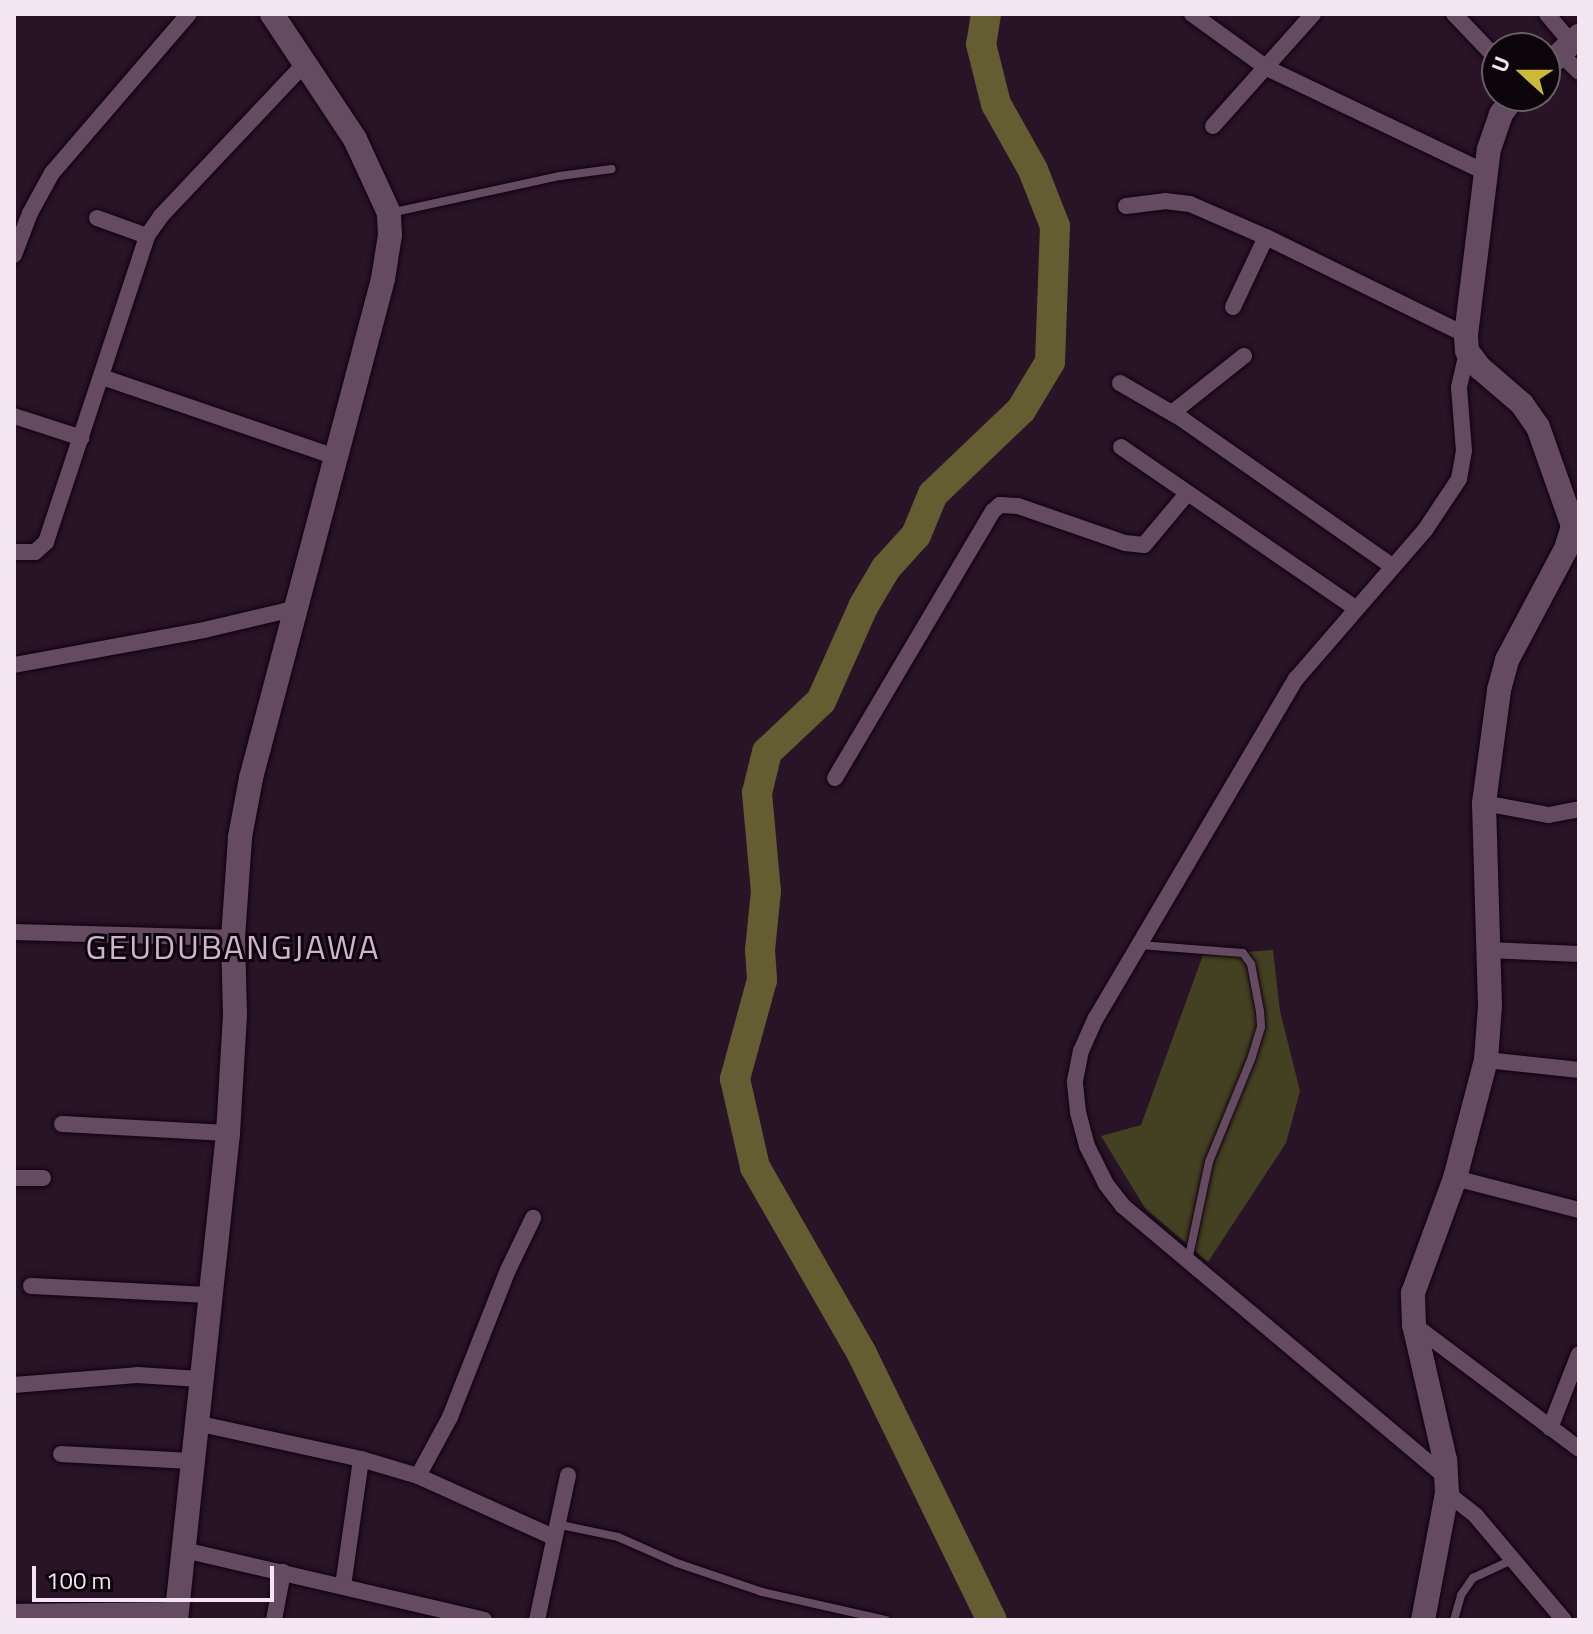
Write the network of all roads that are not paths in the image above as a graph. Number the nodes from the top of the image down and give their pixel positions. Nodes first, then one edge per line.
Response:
1 (189, 14) edge
2 (272, 14) edge
3 (1192, 14) edge
4 (1313, 14) edge
5 (1454, 14) edge
6 (1547, 14) edge
7 (1481, 42) edge
8 (1564, 50) edge
9 (306, 62) junction
10 (1267, 68) junction
11 (1579, 72) edge
12 (1504, 112) edge
13 (1213, 126) dead end
14 (612, 169) dead end
15 (1485, 172) junction
16 (1126, 206) dead end
17 (389, 213) junction
18 (97, 218) dead end
19 (147, 236) junction
20 (1266, 237) junction
21 (14, 255) edge
22 (1233, 307) dead end
23 (1467, 343) junction
24 (1244, 356) dead end
25 (102, 377) junction
26 (1120, 383) dead end
27 (1172, 413) junction
28 (14, 416) edge
29 (82, 438) junction
30 (1121, 447) dead end
31 (333, 456) junction
32 (1186, 495) junction
33 (1576, 524) edge
34 (14, 552) edge
35 (1392, 566) junction
36 (297, 608) junction
37 (1355, 608) junction
38 (14, 665) edge
39 (835, 778) dead end
40 (1484, 803) junction
41 (1579, 809) edge
42 (14, 932) edge
43 (233, 938) junction
44 (1137, 945) junction
45 (1488, 950) junction
46 (1579, 954) edge
47 (1486, 1060) junction
48 (1579, 1070) edge
49 (62, 1124) dead end
50 (228, 1133) junction
51 (14, 1178) edge
52 (43, 1178) dead end
53 (1455, 1178) junction
54 (1579, 1210) edge
55 (533, 1218) dead end
56 (1187, 1261) junction
57 (31, 1286) dead end
58 (210, 1295) junction
59 (1414, 1325) junction
60 (1579, 1354) edge
61 (200, 1379) junction
62 (14, 1385) edge
63 (196, 1423) junction
64 (1550, 1428) junction
65 (1579, 1449) edge
66 (61, 1454) dead end
67 (361, 1459) junction
68 (191, 1461) junction
69 (568, 1475) dead end
70 (418, 1476) junction
71 (1447, 1486) junction
72 (554, 1531) junction
73 (184, 1550) junction
74 (1512, 1560) junction
75 (283, 1572) junction
76 (343, 1586) junction
77 (14, 1612) edge
78 (432, 1614) edge
79 (176, 1615) edge
80 (53, 1616) edge
81 (274, 1620) edge
82 (484, 1620) edge
83 (537, 1620) edge
84 (886, 1620) edge
85 (1423, 1620) edge
86 (1454, 1620) edge
87 (1564, 1620) edge

1 - 21 street
2 - 9 street
3 - 10 street
4 - 10 street
5 - 7 street
6 - 8 street
8 - 11 street
9 - 17 street
9 - 19 street
10 - 13 street
10 - 15 street
12 - 15 street
14 - 17 lane
15 - 23 street
16 - 20 street
17 - 31 street
18 - 19 street
19 - 25 street
20 - 22 street
20 - 23 street
23 - 33 street
23 - 35 street
24 - 27 street
25 - 29 street
25 - 31 street
26 - 27 street
27 - 35 street
28 - 29 street
29 - 34 street
30 - 32 street
31 - 36 street
32 - 37 street
32 - 39 street
33 - 40 street
35 - 37 street
36 - 38 street
36 - 43 street
37 - 44 street
40 - 41 street
40 - 45 street
42 - 43 street
43 - 50 street
44 - 56 street
44 - 56 lane
45 - 46 street
45 - 47 street
47 - 48 street
47 - 53 street
49 - 50 street
50 - 58 street
51 - 52 street
53 - 54 street
53 - 59 street
55 - 70 street
56 - 71 street
57 - 58 street
58 - 61 street
59 - 64 street
59 - 71 street
60 - 64 street
61 - 62 street
61 - 63 street
63 - 67 street
63 - 68 street
64 - 65 street
66 - 68 street
67 - 70 street
67 - 76 street
68 - 73 street
69 - 72 street
70 - 72 street
71 - 74 street
71 - 85 street
72 - 83 street
72 - 84 lane
73 - 75 street
73 - 79 street
74 - 86 lane
74 - 87 street
75 - 76 street
75 - 81 street
76 - 78 street
77 - 80 street
78 - 82 street
79 - 80 street

